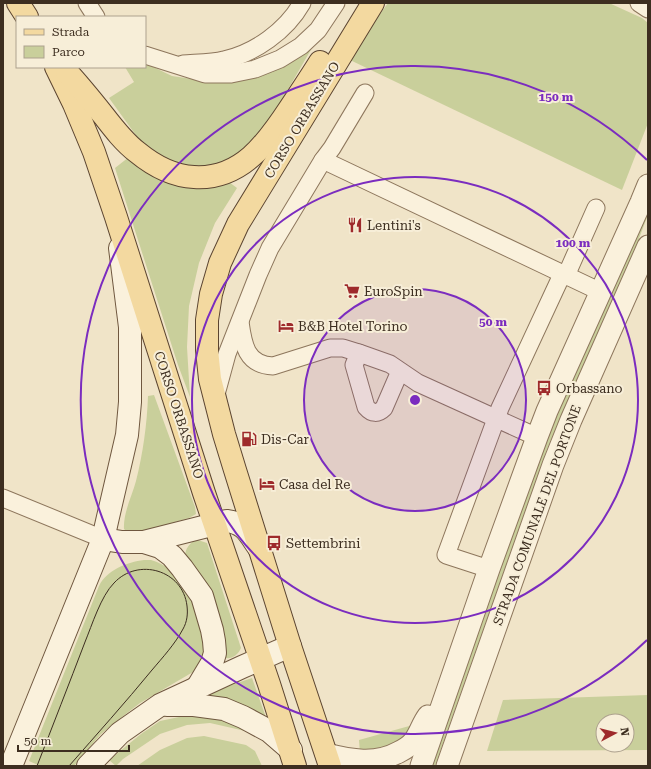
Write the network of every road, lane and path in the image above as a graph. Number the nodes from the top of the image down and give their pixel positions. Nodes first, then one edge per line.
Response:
1 (18, 3) edge
2 (87, 3) edge
3 (302, 3) edge
4 (336, 3) edge
5 (359, 3) edge
6 (373, 3) edge
7 (639, 3) edge
8 (648, 9) edge
9 (26, 16) edge
10 (95, 16) edge
11 (146, 55) edge
12 (175, 65) junction
13 (56, 68) edge
14 (63, 68) edge
15 (365, 93) dead end
16 (323, 160) junction
17 (648, 185) edge
18 (596, 208) dead end
19 (116, 217) junction
20 (648, 246) edge
21 (564, 275) junction
22 (600, 292) junction
23 (240, 322) junction
24 (359, 353) junction
25 (400, 371) junction
26 (215, 400) junction
27 (496, 418) junction
28 (537, 437) junction
29 (3, 498) edge
30 (214, 524) junction
31 (103, 539) junction
32 (144, 542) junction
33 (260, 551) junction
34 (489, 569) junction
35 (290, 646) junction
36 (260, 659) junction
37 (197, 688) junction
38 (446, 692) junction
39 (160, 705) junction
40 (293, 758) edge
41 (328, 760) edge
42 (11, 766) edge
43 (88, 766) edge
44 (421, 766) edge
45 (447, 766) edge

1 - 9 main road
2 - 10 street
3 - 12 street
4 - 12 street
5 - 14 main road
6 - 26 main road, CORSO ORBASSANO
7 - 8 street
11 - 12 street
13 - 19 main road, CORSO ORBASSANO
15 - 16 street, CORSO ORBASSANO
16 - 21 street
16 - 23 street, CORSO ORBASSANO
17 - 22 street, STRADA COMUNALE DEL PORTONE
18 - 21 street, STRADA COMUNALE DEL PORTONE
19 - 30 main road, CORSO ORBASSANO
19 - 31 main road
20 - 45 street, STRADA COMUNALE DEL PORTONE
21 - 22 street
21 - 27 street, STRADA COMUNALE DEL PORTONE
22 - 28 street, STRADA COMUNALE DEL PORTONE
23 - 24 street, STRADA COMUNALE DEL PORTONE
23 - 26 street, CORSO ORBASSANO
24 - 25 street, STRADA COMUNALE DEL PORTONE
24 - 25 street
25 - 27 street, STRADA COMUNALE DEL PORTONE
26 - 33 main road, CORSO ORBASSANO
27 - 28 street, STRADA COMUNALE DEL PORTONE
27 - 34 street, STRADA COMUNALE DEL PORTONE
28 - 34 street, STRADA COMUNALE DEL PORTONE
29 - 31 street
30 - 32 main road
30 - 33 main road
30 - 36 main road, CORSO ORBASSANO
31 - 32 main road
31 - 42 main road
32 - 37 main road
33 - 35 main road, CORSO ORBASSANO
34 - 38 street, STRADA COMUNALE DEL PORTONE
35 - 36 main road
35 - 41 main road, CORSO ORBASSANO
36 - 37 main road
36 - 40 main road, CORSO ORBASSANO
37 - 39 main road
38 - 41 street
38 - 44 street, STRADA COMUNALE DEL PORTONE
39 - 40 main road
39 - 43 main road

